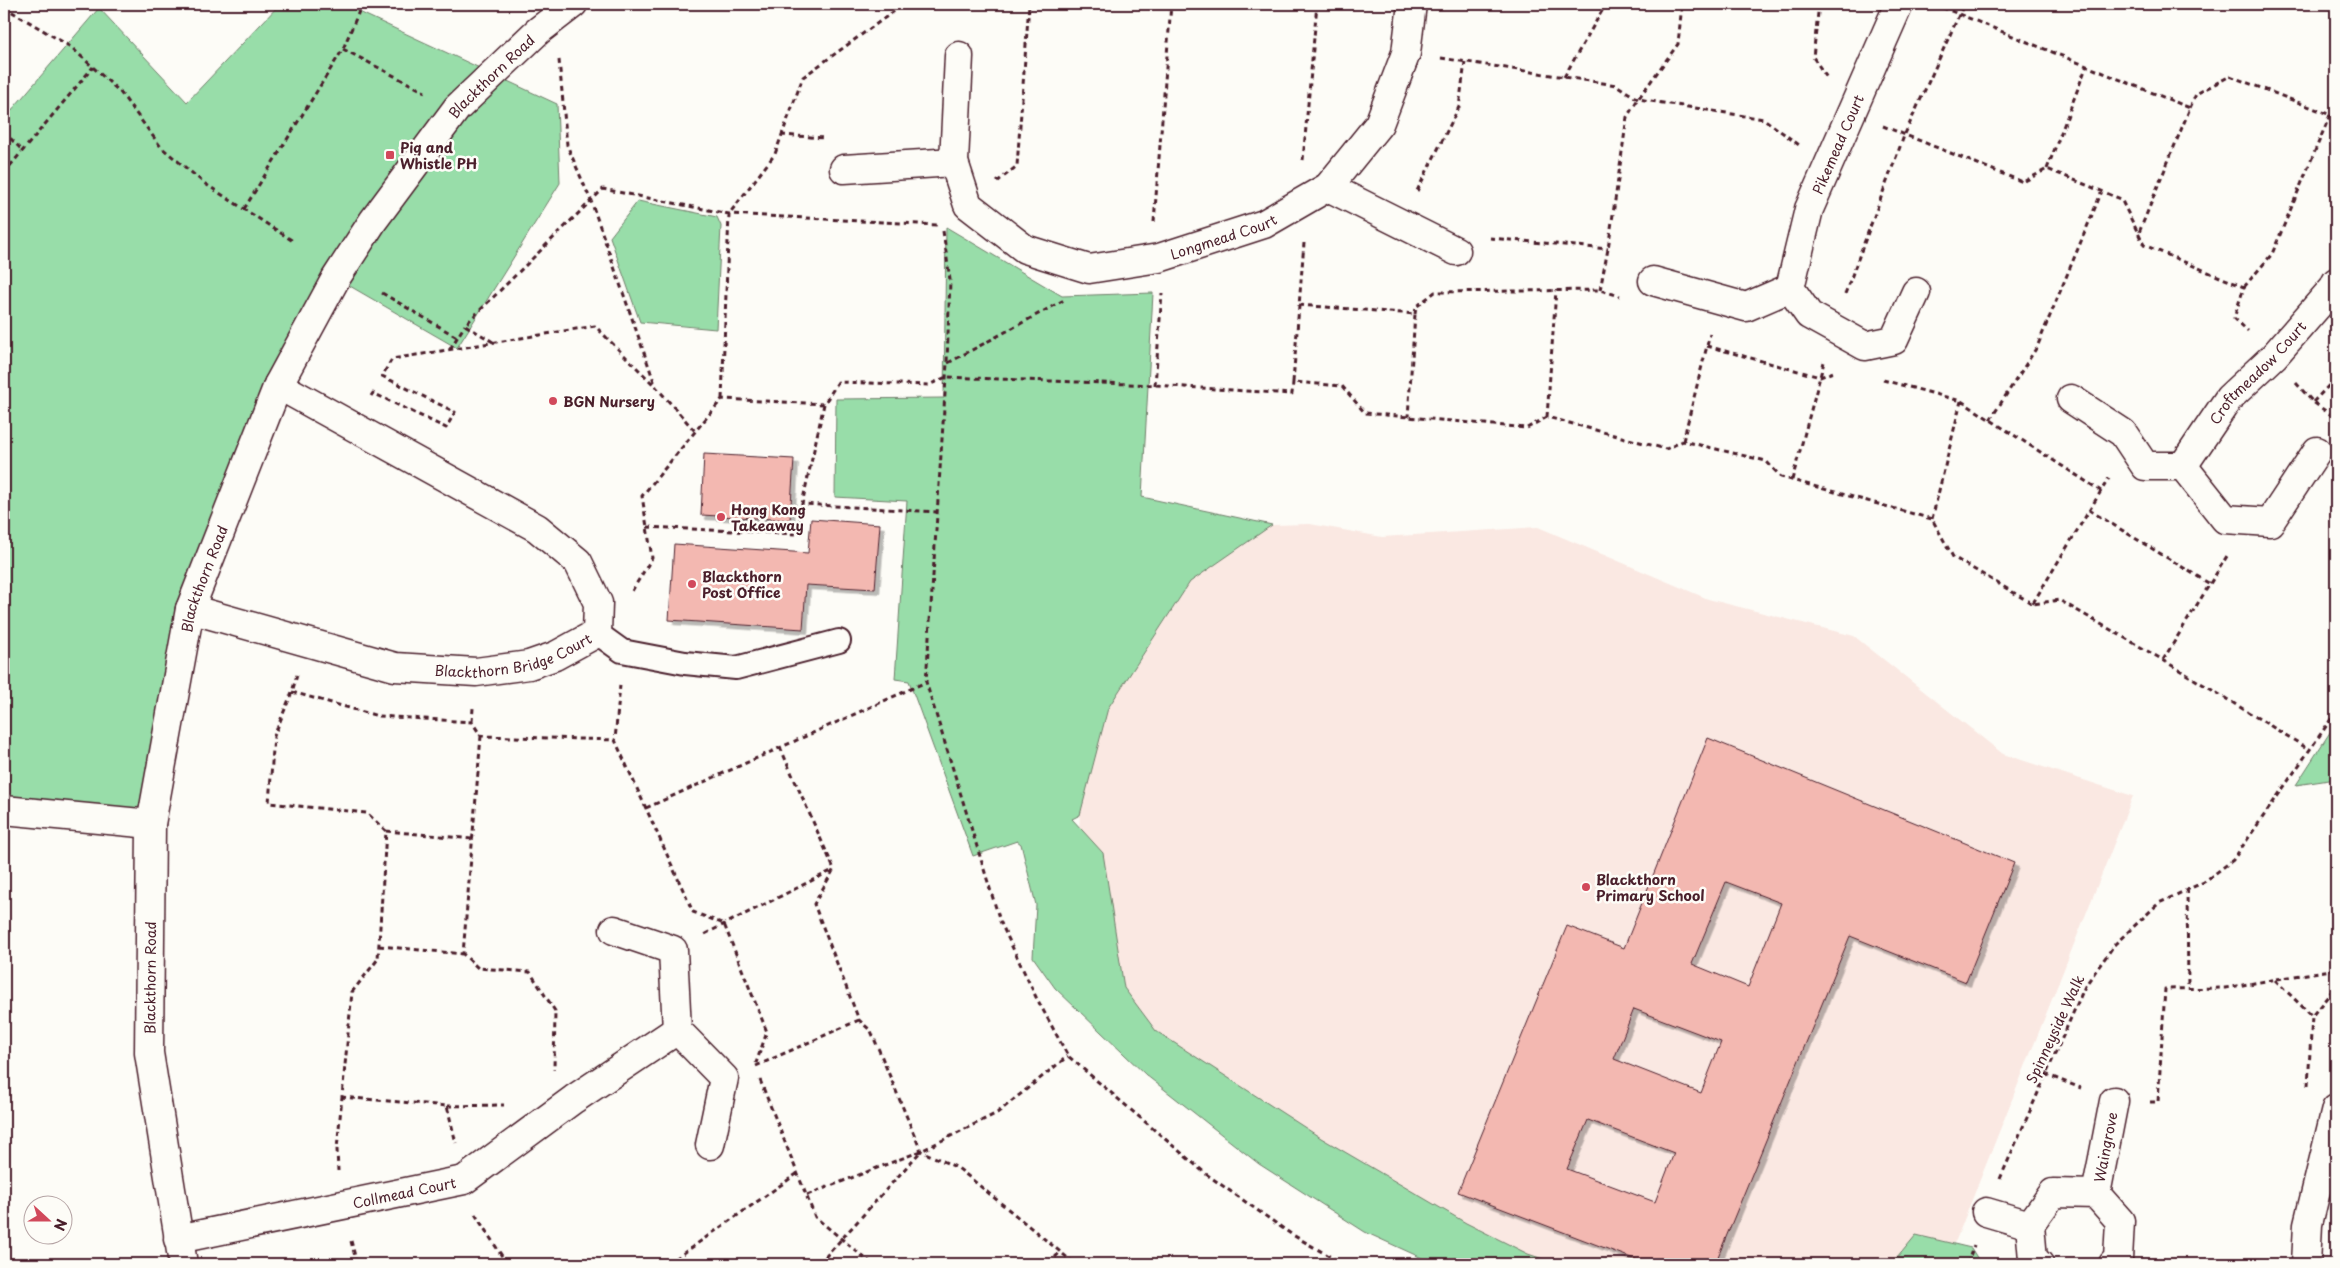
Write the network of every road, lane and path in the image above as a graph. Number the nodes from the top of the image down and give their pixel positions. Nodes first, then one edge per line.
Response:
1 (362, 4) edge
2 (573, 4) edge
3 (904, 4) edge
4 (1029, 4) edge
5 (1171, 4) edge
6 (1412, 4) edge
7 (1606, 4) edge
8 (1682, 4) edge
9 (1819, 4) edge
10 (1899, 4) edge
11 (1934, 4) edge
12 (1964, 4) edge
13 (4, 7) edge
14 (1960, 15) junction
15 (344, 49) junction
16 (558, 50) dead end
17 (1406, 53) junction
18 (959, 56) dead end
19 (1466, 62) junction
20 (2087, 66) junction
21 (93, 67) junction
22 (1564, 77) junction
23 (1638, 99) junction
24 (457, 108) junction
25 (2190, 108) junction
26 (1851, 113) junction
27 (2330, 115) junction
28 (2336, 116) edge
29 (4, 132) edge
30 (1904, 136) junction
31 (23, 151) junction
32 (954, 162) junction
33 (1828, 166) junction
34 (844, 169) dead end
35 (2047, 169) junction
36 (4, 174) edge
37 (1328, 187) junction
38 (2102, 191) junction
39 (591, 201) junction
40 (968, 205) junction
41 (244, 209) junction
42 (730, 214) junction
43 (1401, 223) junction
44 (2138, 236) junction
45 (293, 241) dead end
46 (1608, 250) junction
47 (1456, 251) junction
48 (1159, 258) junction
49 (1089, 269) junction
50 (1653, 281) dead end
51 (2336, 282) edge
52 (2244, 287) junction
53 (1790, 288) junction
54 (1556, 290) junction
55 (1600, 290) junction
56 (1434, 292) junction
57 (1916, 292) dead end
58 (382, 293) dead end
59 (1628, 299) dead end
60 (1299, 305) dead end
61 (1415, 314) junction
62 (465, 325) junction
63 (1712, 326) dead end
64 (1832, 329) junction
65 (457, 337) junction
66 (493, 342) junction
67 (1707, 346) junction
68 (450, 349) junction
69 (2274, 356) junction
70 (947, 363) junction
71 (1842, 369) dead end
72 (946, 377) junction
73 (1820, 377) junction
74 (2336, 378) edge
75 (1879, 379) dead end
76 (278, 385) junction
77 (1155, 385) junction
78 (656, 387) junction
79 (722, 398) junction
80 (2071, 400) dead end
81 (1961, 401) junction
82 (2312, 402) junction
83 (824, 404) junction
84 (1408, 417) junction
85 (1547, 417) junction
86 (2336, 419) edge
87 (1990, 420) junction
88 (354, 426) junction
89 (695, 431) junction
90 (1684, 441) junction
91 (2131, 446) junction
92 (2316, 451) dead end
93 (2183, 466) junction
94 (1792, 480) junction
95 (2101, 491) junction
96 (802, 504) junction
97 (2089, 510) junction
98 (937, 512) junction
99 (1932, 519) junction
100 (2249, 521) junction
101 (648, 528) junction
102 (2210, 584) junction
103 (629, 596) dead end
104 (2033, 604) junction
105 (190, 608) junction
106 (596, 633) junction
107 (305, 640) junction
108 (839, 641) dead end
109 (622, 651) junction
110 (2163, 660) junction
111 (926, 682) junction
112 (292, 692) junction
113 (2336, 712) edge
114 (481, 736) junction
115 (615, 740) junction
116 (780, 747) junction
117 (2310, 750) junction
118 (646, 808) junction
119 (4, 810) edge
120 (151, 824) junction
121 (386, 832) junction
122 (473, 839) junction
123 (834, 870) junction
124 (2187, 889) junction
125 (724, 924) junction
126 (614, 930) dead end
127 (379, 946) junction
128 (673, 950) junction
129 (463, 954) junction
130 (2336, 969) edge
131 (2274, 980) junction
132 (2336, 986) edge
133 (2188, 988) junction
134 (2312, 1016) junction
135 (858, 1020) junction
136 (678, 1030) junction
137 (1068, 1056) junction
138 (755, 1066) junction
139 (2045, 1074) junction
140 (2307, 1091) dead end
141 (342, 1096) junction
142 (574, 1099) junction
143 (2114, 1101) junction
144 (2336, 1109) edge
145 (710, 1145) dead end
146 (921, 1151) junction
147 (798, 1173) junction
148 (464, 1180) junction
149 (2096, 1194) junction
150 (807, 1195) junction
151 (341, 1207) junction
152 (1986, 1212) junction
153 (2030, 1225) junction
154 (841, 1238) junction
155 (181, 1252) edge
156 (1060, 1252) junction
157 (2120, 1263) edge
158 (507, 1264) edge
159 (668, 1264) edge
160 (819, 1264) edge
161 (872, 1264) edge
162 (1049, 1264) edge
163 (1075, 1264) edge
164 (1343, 1264) edge
165 (1967, 1264) edge
166 (2039, 1264) edge
167 (2306, 1264) edge

1 - 15 path
2 - 24 street, Blackthorn Road
3 - 42 path
4 - 40 path
5 - 48 path
6 - 17 street, Longmead Court
7 - 22 path
8 - 23 path
9 - 26 path
10 - 26 street, Pikemead Court
11 - 14 path
12 - 14 path
13 - 21 path
14 - 20 path
14 - 30 path
15 - 24 path
15 - 41 path
16 - 39 path
17 - 19 path
17 - 37 street, Longmead Court
18 - 32 street
19 - 22 path
19 - 43 path
20 - 25 path
20 - 35 path
21 - 31 path
21 - 41 path
22 - 23 path
23 - 33 path
23 - 46 path
24 - 76 street, Blackthorn Road
25 - 27 path
25 - 44 path
26 - 30 path
26 - 33 street, Pikemead Court
27 - 28 path
27 - 52 path
29 - 31 path
30 - 35 path
30 - 64 path
31 - 36 path
32 - 34 street
32 - 40 street
33 - 53 street, Pikemead Court
35 - 38 path
37 - 43 street
37 - 48 street, Longmead Court
38 - 44 path
38 - 87 path
39 - 42 path
39 - 62 path
39 - 78 path
40 - 49 street, Longmead Court
41 - 45 path
42 - 70 path
42 - 79 path
43 - 47 street
44 - 52 path
46 - 47 path
46 - 55 path
47 - 56 path
48 - 49 street, Longmead Court
48 - 77 path
49 - 70 path
50 - 53 street
51 - 69 street, Croftmeadow Court
52 - 69 path
53 - 64 street
54 - 55 path
54 - 56 path
54 - 85 path
55 - 59 path
56 - 61 path
57 - 64 street
58 - 65 path
60 - 61 path
61 - 84 path
62 - 65 path
62 - 66 path
63 - 67 path
64 - 73 path
65 - 68 path
66 - 68 path
66 - 78 path
67 - 73 path
67 - 90 path
68 - 88 path
69 - 82 path
69 - 93 street, Croftmeadow Court
70 - 72 path
71 - 73 path
72 - 77 path
72 - 83 path
72 - 98 path
73 - 94 path
74 - 82 path
75 - 81 path
76 - 88 street, Blackthorn Bridge Court
76 - 105 street, Blackthorn Road
77 - 84 path
78 - 89 path
79 - 83 path
79 - 89 path
80 - 91 street
81 - 87 path
81 - 99 path
82 - 86 path
83 - 96 path
84 - 85 path
85 - 90 path
87 - 95 path
88 - 106 street, Blackthorn Bridge Court
89 - 101 path
90 - 94 path
91 - 93 street
91 - 95 path
92 - 100 street
93 - 100 street
94 - 99 path
95 - 97 path
96 - 98 path
96 - 101 path
97 - 102 path
97 - 104 path
98 - 111 path
99 - 104 path
100 - 102 path
101 - 103 path
102 - 110 path
104 - 110 path
105 - 107 street, Blackthorn Bridge Court
105 - 120 street, Blackthorn Road
106 - 107 street, Blackthorn Bridge Court
106 - 109 lane
107 - 112 path
108 - 109 lane
109 - 115 path
110 - 117 path
111 - 116 path
111 - 137 path
112 - 114 path
112 - 121 path
113 - 117 path, Spinneyside Walk
114 - 115 path
114 - 122 path
115 - 118 path
116 - 118 path
116 - 123 path
117 - 124 path, Spinneyside Walk
118 - 125 path
119 - 120 street
120 - 155 street, Blackthorn Road
121 - 122 path
121 - 127 path
122 - 129 path
123 - 125 path
123 - 135 path
124 - 133 path
124 - 139 path, Spinneyside Walk
125 - 128 path
125 - 138 path
126 - 128 street
127 - 129 path
127 - 141 path
128 - 136 street
129 - 142 path
130 - 131 path
131 - 133 path
131 - 134 path
132 - 134 path
133 - 143 path
134 - 140 path
135 - 138 path
135 - 146 path
136 - 142 street, Collmead Court
136 - 145 street
137 - 146 path
137 - 164 path
138 - 147 path
139 - 143 path
139 - 152 path, Spinneyside Walk
141 - 148 path
141 - 151 path
142 - 148 street, Collmead Court
143 - 149 street, Waingrove
144 - 167 street
146 - 150 path
146 - 154 path
146 - 156 path
147 - 150 path
147 - 159 path
148 - 151 street, Collmead Court
148 - 158 path
149 - 153 street, Waingrove
149 - 157 street, Waingrove
150 - 154 path
151 - 155 street, Collmead Court
152 - 153 street
152 - 165 path, Spinneyside Walk
153 - 166 street
154 - 160 path
154 - 161 path
156 - 162 path
156 - 163 path

